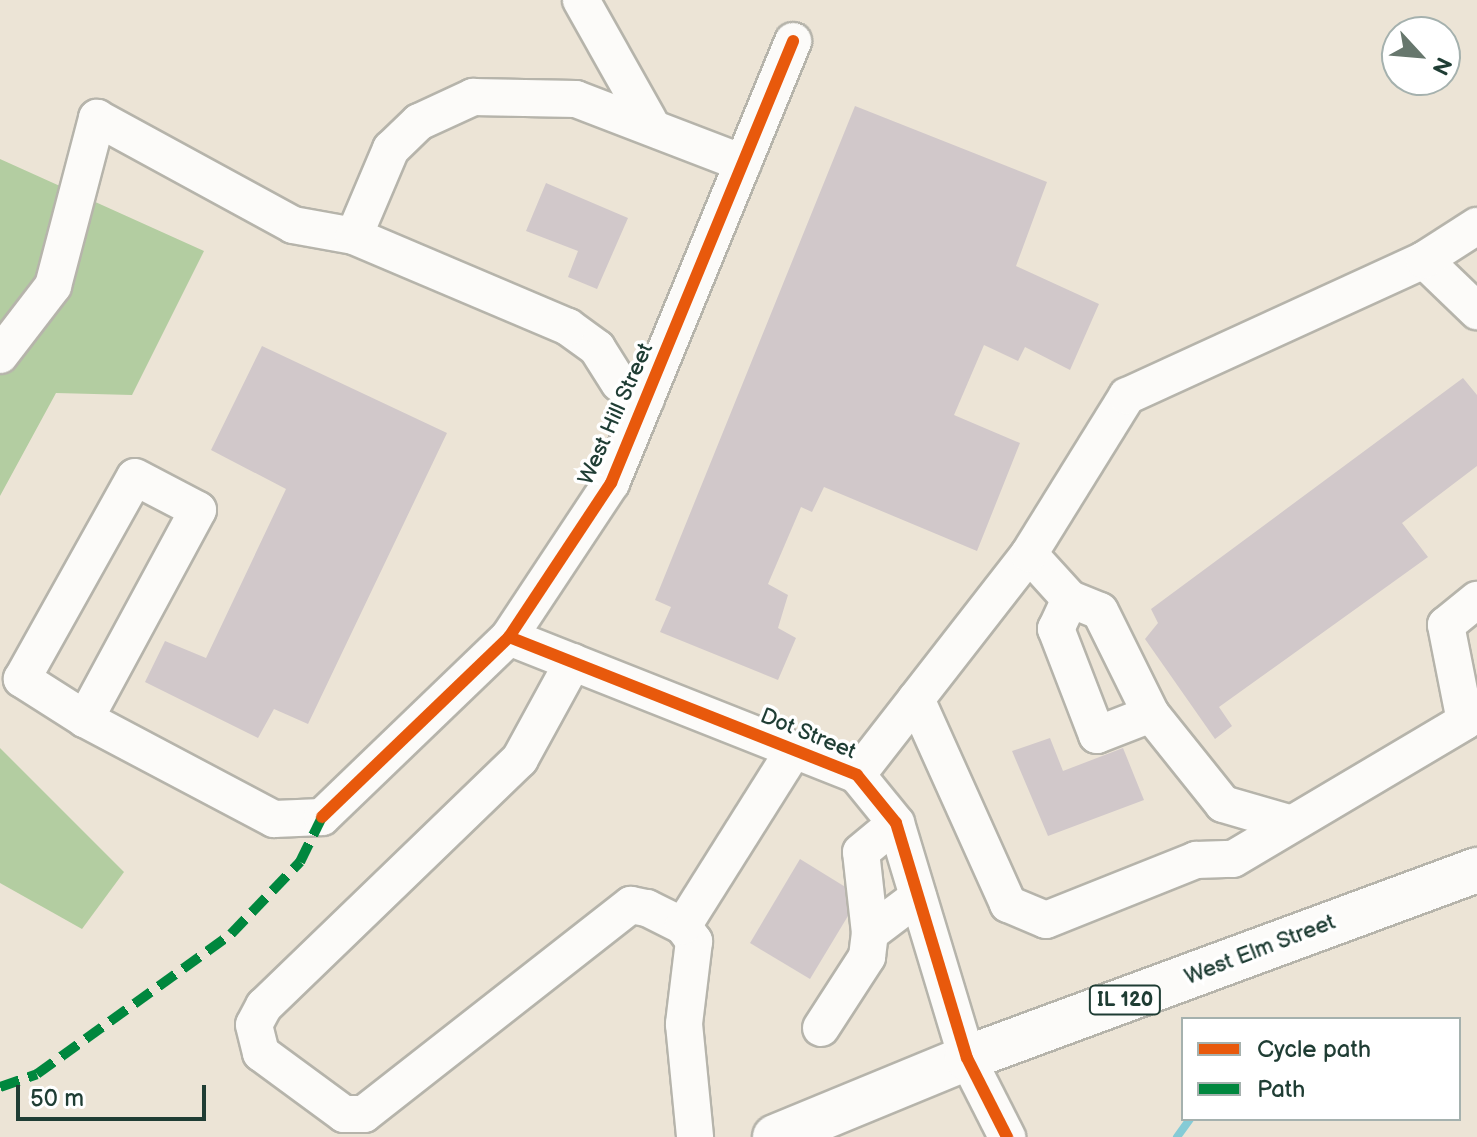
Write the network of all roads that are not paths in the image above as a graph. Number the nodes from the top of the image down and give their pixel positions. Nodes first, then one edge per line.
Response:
1 (581, 0) edge
2 (793, 41) dead end
3 (649, 121) junction
4 (743, 163) junction
5 (1477, 226) edge
6 (354, 236) junction
7 (1424, 260) junction
8 (1477, 311) edge
9 (0, 355) edge
10 (646, 399) junction
11 (1029, 554) junction
12 (1070, 599) junction
13 (1477, 600) edge
14 (509, 637) junction
15 (573, 662) junction
16 (916, 699) junction
17 (1151, 714) junction
18 (85, 719) junction
19 (794, 750) junction
20 (857, 775) junction
21 (1285, 822) junction
22 (896, 823) junction
23 (1477, 870) edge
24 (918, 897) junction
25 (683, 926) junction
26 (870, 933) junction
27 (821, 1028) dead end
28 (967, 1058) junction
29 (695, 1137) edge
30 (775, 1137) edge
31 (1007, 1137) edge

1 - 3 street
2 - 4 street, West Hill Street
3 - 4 street
3 - 6 street
4 - 10 street, West Hill Street
5 - 7 street
6 - 9 street
6 - 10 street
7 - 8 street
7 - 11 street
10 - 14 street, West Hill Street
11 - 12 street
11 - 16 street
12 - 17 street
12 - 17 street
13 - 21 street
14 - 15 street, Dot Street
14 - 18 street, West Hill Street
15 - 19 street, Dot Street
15 - 25 street
16 - 20 street
16 - 21 street
17 - 21 street
18 - 18 street
19 - 20 street, Dot Street
19 - 25 street
20 - 22 street, Dot Street
22 - 24 street, Dot Street
22 - 26 street
23 - 28 main road, West Elm Street / IL 120
24 - 26 street
24 - 28 street, Dot Street
25 - 29 street
26 - 27 street
28 - 30 main road, West Elm Street / IL 120
28 - 31 street, Dot Street

